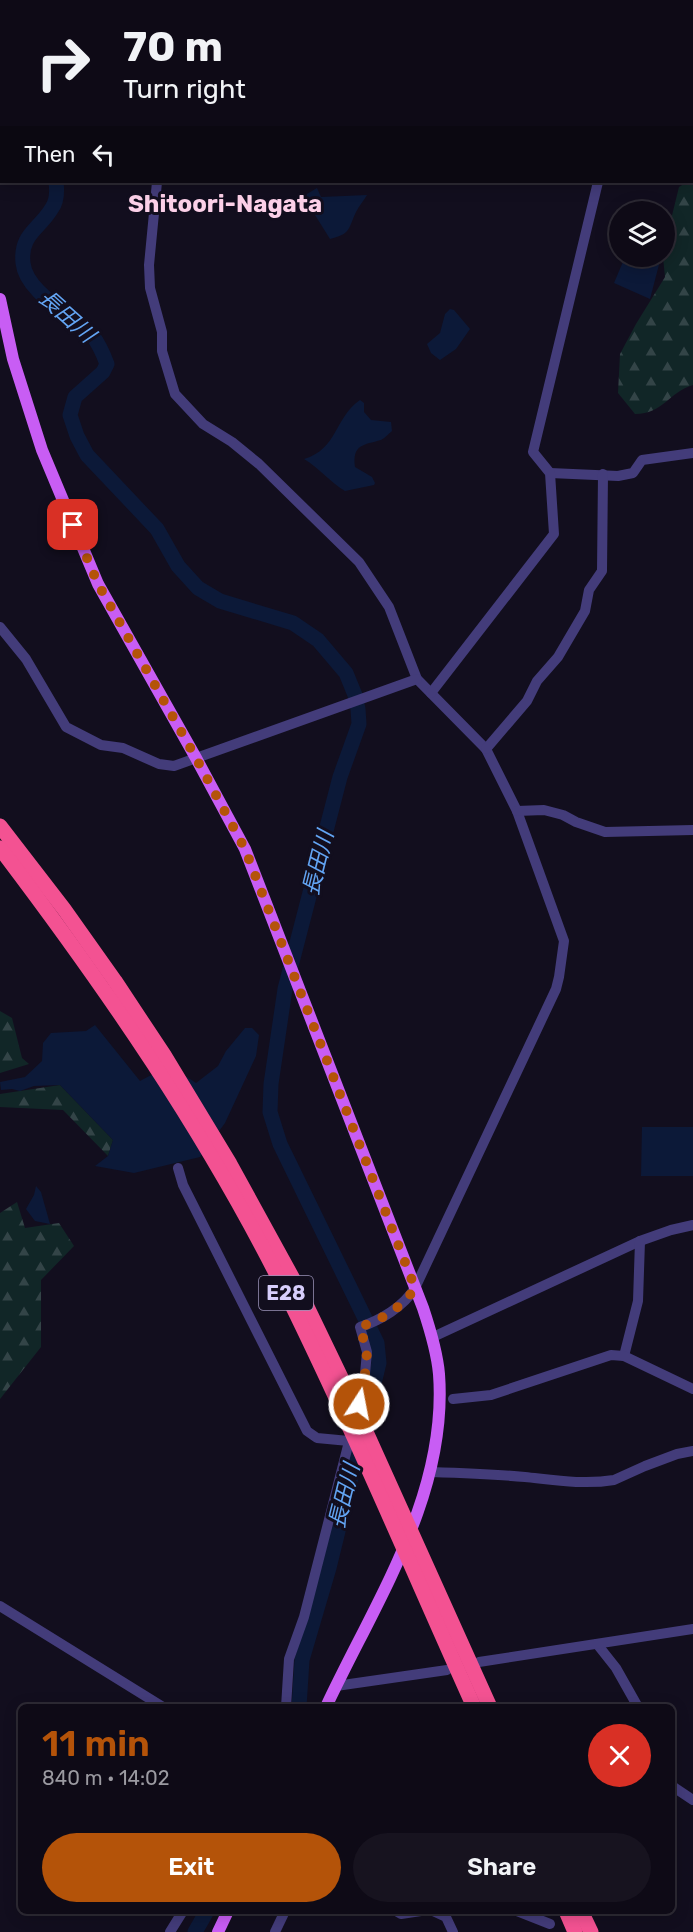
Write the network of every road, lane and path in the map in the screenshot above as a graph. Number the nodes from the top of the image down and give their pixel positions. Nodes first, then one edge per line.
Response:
1 (156, 183) edge
2 (598, 183) edge
3 (0, 299) edge
4 (693, 453) edge
5 (550, 473) junction
6 (603, 474) junction
7 (0, 627) edge
8 (417, 679) junction
9 (431, 693) junction
10 (486, 749) junction
11 (196, 758) junction
12 (517, 811) junction
13 (0, 826) edge
14 (693, 830) edge
15 (0, 848) edge
16 (159, 1058) junction
17 (224, 1167) junction
18 (178, 1168) dead end
19 (693, 1225) edge
20 (640, 1241) junction
21 (415, 1288) junction
22 (432, 1337) junction
23 (624, 1356) junction
24 (693, 1389) edge
25 (453, 1399) dead end
26 (349, 1441) junction
27 (693, 1451) edge
28 (430, 1472) junction
29 (0, 1606) edge
30 (693, 1629) edge
31 (597, 1644) junction
32 (479, 1662) dead end
33 (447, 1670) dead end
34 (336, 1686) junction
35 (158, 1704) edge
36 (286, 1704) edge
37 (327, 1704) edge
38 (473, 1704) edge
39 (489, 1704) edge
40 (636, 1704) edge
41 (675, 1788) edge
42 (693, 1800) edge
43 (181, 1914) edge
44 (227, 1914) edge
45 (284, 1914) edge
46 (440, 1914) edge
47 (452, 1914) edge
48 (525, 1914) edge
49 (567, 1914) edge
50 (582, 1914) edge
51 (550, 1924) dead end
52 (170, 1932) edge
53 (218, 1932) edge
54 (275, 1932) edge
55 (453, 1932) edge
56 (460, 1932) edge
57 (575, 1932) edge
58 (591, 1932) edge

1 - 8 street
2 - 5 street
3 - 11 main road
4 - 6 street
5 - 6 street
5 - 9 street
6 - 10 street
7 - 11 street
8 - 9 street
8 - 11 street
9 - 10 street
10 - 12 street
11 - 21 main road
12 - 14 street
12 - 21 street
13 - 16 highway, E28
15 - 16 highway, E28
16 - 17 highway, E28
17 - 38 highway, E28
17 - 39 highway, E28
18 - 26 street
19 - 20 street
20 - 22 street
20 - 23 street
21 - 22 main road
21 - 26 street
22 - 28 main road
23 - 24 street
23 - 25 street
26 - 36 street
27 - 28 street
28 - 34 main road
29 - 35 street
30 - 31 street
31 - 32 street
31 - 40 street
33 - 34 street
34 - 37 main road
41 - 42 street
43 - 52 street
44 - 53 main road
45 - 54 street
46 - 55 street
47 - 56 street
48 - 51 street
49 - 57 highway
50 - 58 highway

